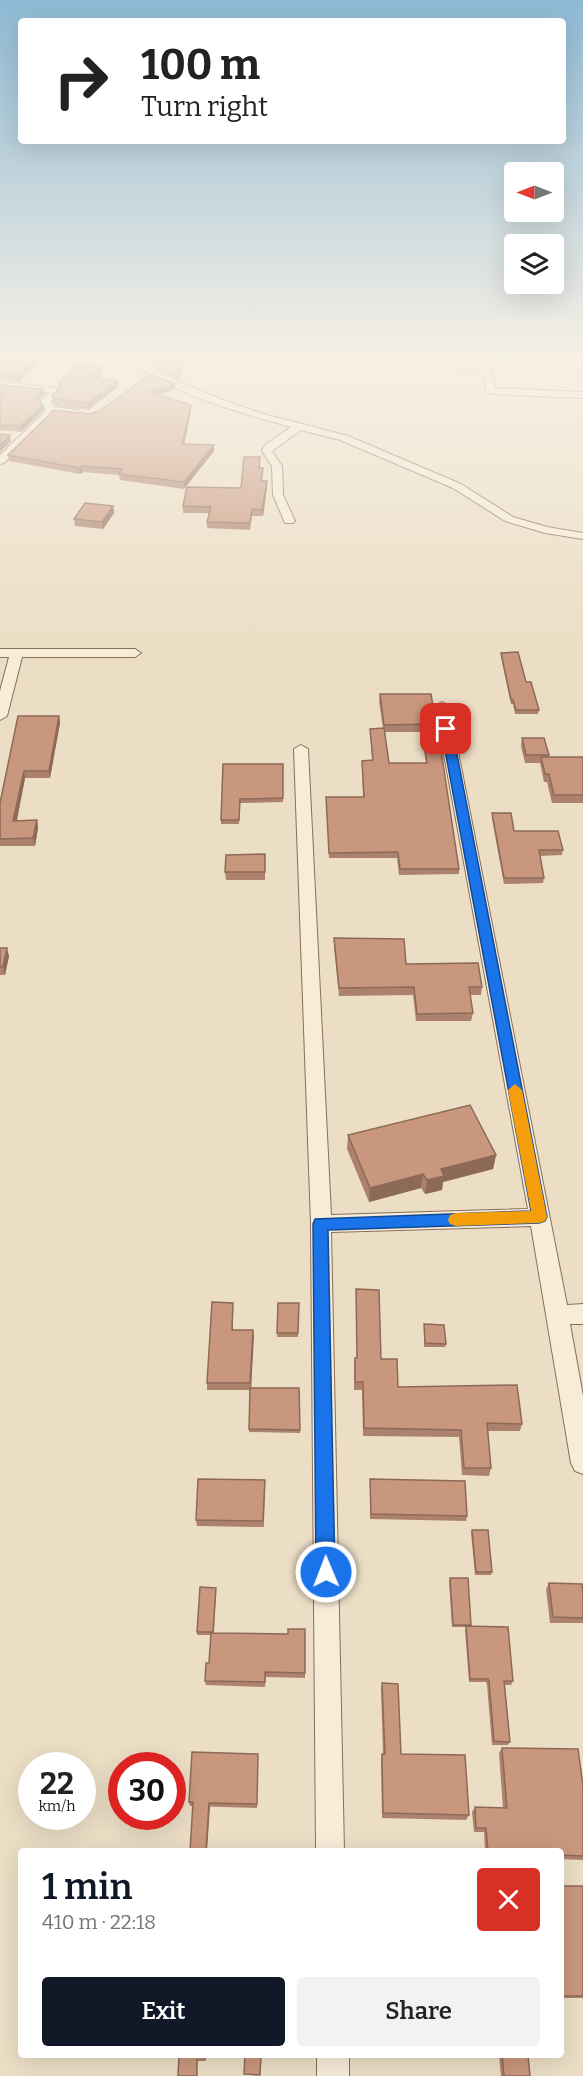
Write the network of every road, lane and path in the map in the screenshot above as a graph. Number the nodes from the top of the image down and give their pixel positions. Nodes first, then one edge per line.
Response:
1 (268, 452) edge
2 (377, 452) edge
3 (289, 521) dead end
4 (583, 536) edge
5 (0, 653) edge
6 (17, 653) junction
7 (135, 653) dead end
8 (442, 706) dead end
9 (0, 717) edge
10 (302, 749) dead end
11 (539, 1217) junction
12 (321, 1224) junction
13 (583, 1314) edge
14 (558, 1315) junction
15 (583, 1463) edge
16 (330, 1848) edge
17 (333, 2058) edge
18 (333, 2076) edge

1 - 3 street
2 - 4 street
5 - 6 street
6 - 7 street
6 - 9 street
8 - 11 street
10 - 12 street
11 - 12 street
11 - 14 street
12 - 16 street
13 - 14 street
14 - 15 street
17 - 18 street

